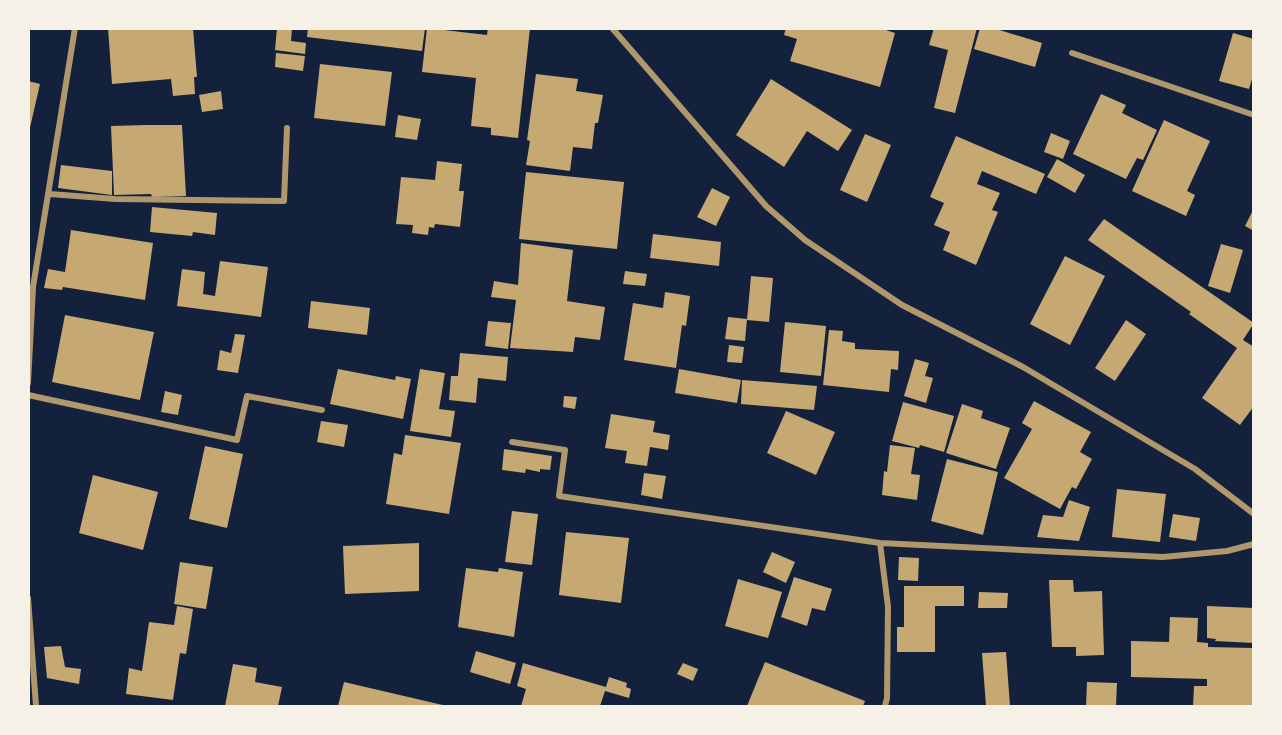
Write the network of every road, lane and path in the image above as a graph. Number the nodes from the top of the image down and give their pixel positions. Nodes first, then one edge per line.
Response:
1 (75, 28) edge
2 (612, 28) edge
3 (1072, 53) dead end
4 (1254, 115) edge
5 (287, 128) dead end
6 (50, 194) junction
7 (28, 383) edge
8 (28, 395) edge
9 (322, 410) dead end
10 (512, 442) dead end
11 (1254, 514) edge
12 (880, 543) junction
13 (1254, 544) edge
14 (28, 598) edge
15 (36, 706) edge
16 (885, 706) edge

1 - 6 street
2 - 11 street
3 - 4 street
5 - 6 street
6 - 7 street
8 - 9 street
10 - 12 street
12 - 13 street
12 - 16 street
14 - 15 street

